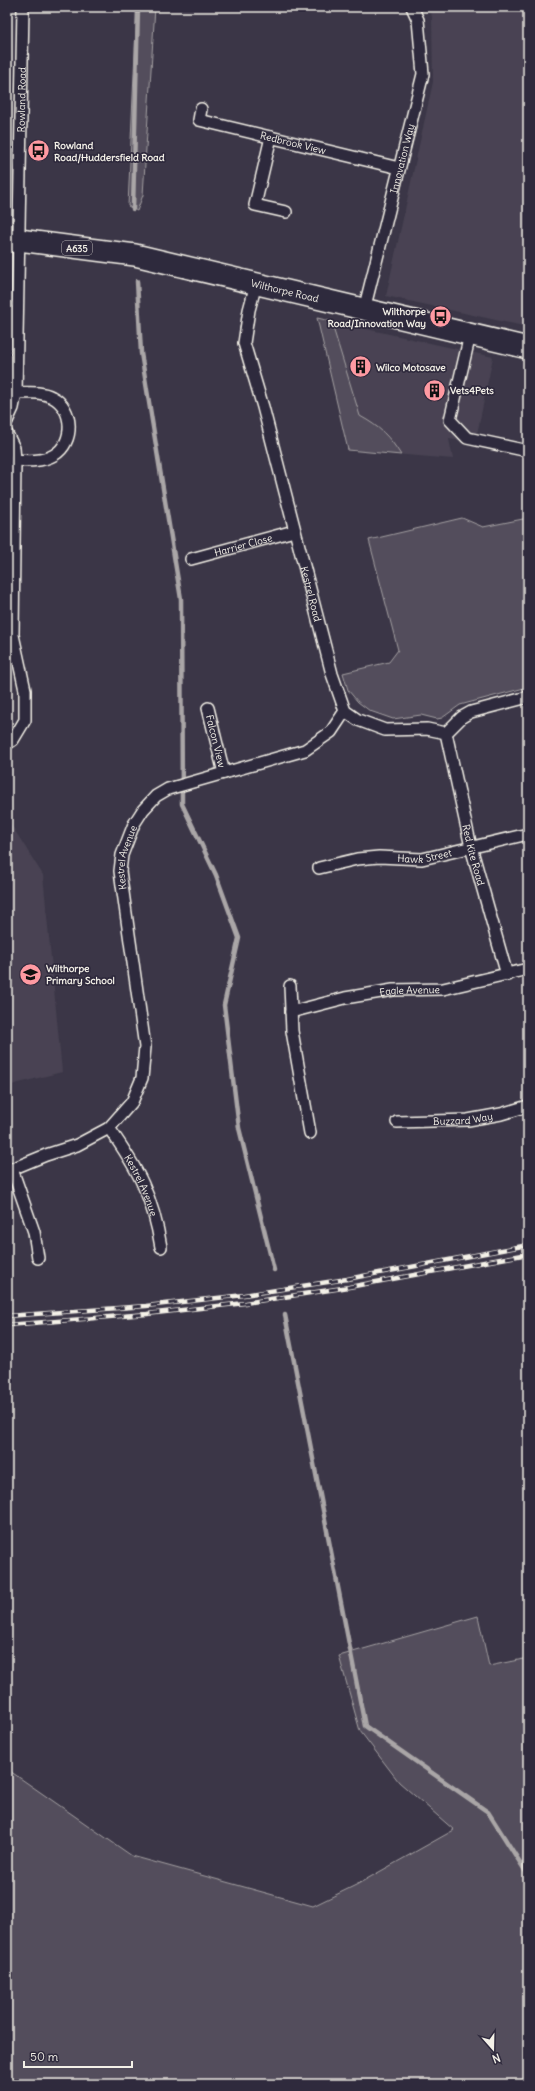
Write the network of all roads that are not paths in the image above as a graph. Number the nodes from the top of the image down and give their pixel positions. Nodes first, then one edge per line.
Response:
1 (23, 7) edge
2 (412, 7) edge
3 (201, 109) dead end
4 (271, 137) junction
5 (399, 168) junction
6 (286, 212) dead end
7 (13, 241) edge
8 (256, 284) junction
9 (364, 310) junction
10 (470, 335) junction
11 (528, 348) edge
12 (16, 393) junction
13 (7, 421) edge
14 (7, 434) edge
15 (528, 451) edge
16 (14, 460) junction
17 (294, 531) junction
18 (191, 558) dead end
19 (10, 636) edge
20 (528, 697) edge
21 (208, 708) dead end
22 (345, 711) junction
23 (446, 733) junction
24 (7, 744) edge
25 (224, 773) junction
26 (528, 834) edge
27 (471, 847) junction
28 (319, 868) dead end
29 (528, 969) edge
30 (507, 975) junction
31 (290, 986) dead end
32 (291, 1012) junction
33 (528, 1106) edge
34 (397, 1122) dead end
35 (110, 1128) junction
36 (310, 1133) dead end
37 (10, 1170) edge
38 (161, 1247) dead end
39 (38, 1258) dead end

1 - 7 street, Rowland Road
2 - 5 street, Innovation Way
3 - 4 street, Redbrook View
4 - 5 street, Redbrook View
4 - 6 street
5 - 9 street, Innovation Way
7 - 8 highway, Wilthorpe Road / A635
7 - 12 street, Rowland Road
8 - 9 highway, Wilthorpe Road / A635
8 - 17 street, Kestrel Road
9 - 10 highway, Wilthorpe Road / A635
10 - 11 highway, Wilthorpe Road / A635
10 - 15 street
12 - 13 street, Rowland Road
12 - 16 street
14 - 16 street
16 - 19 street
17 - 18 street, Harrier Close
17 - 22 street, Kestrel Road
19 - 24 street
20 - 23 street
21 - 25 street, Falcon View
22 - 23 street
22 - 25 street, Kestrel Avenue
23 - 27 street, Red Kite Road
25 - 35 street, Kestrel Avenue
26 - 27 street, Hawk Street
27 - 28 street, Hawk Street
27 - 30 street, Red Kite Road
29 - 30 street, Eagle Avenue
30 - 32 street, Eagle Avenue
31 - 32 street
32 - 36 street
33 - 34 street, Buzzard Way
35 - 37 street, Kestrel Avenue
35 - 38 street, Kestrel Avenue
37 - 39 street

